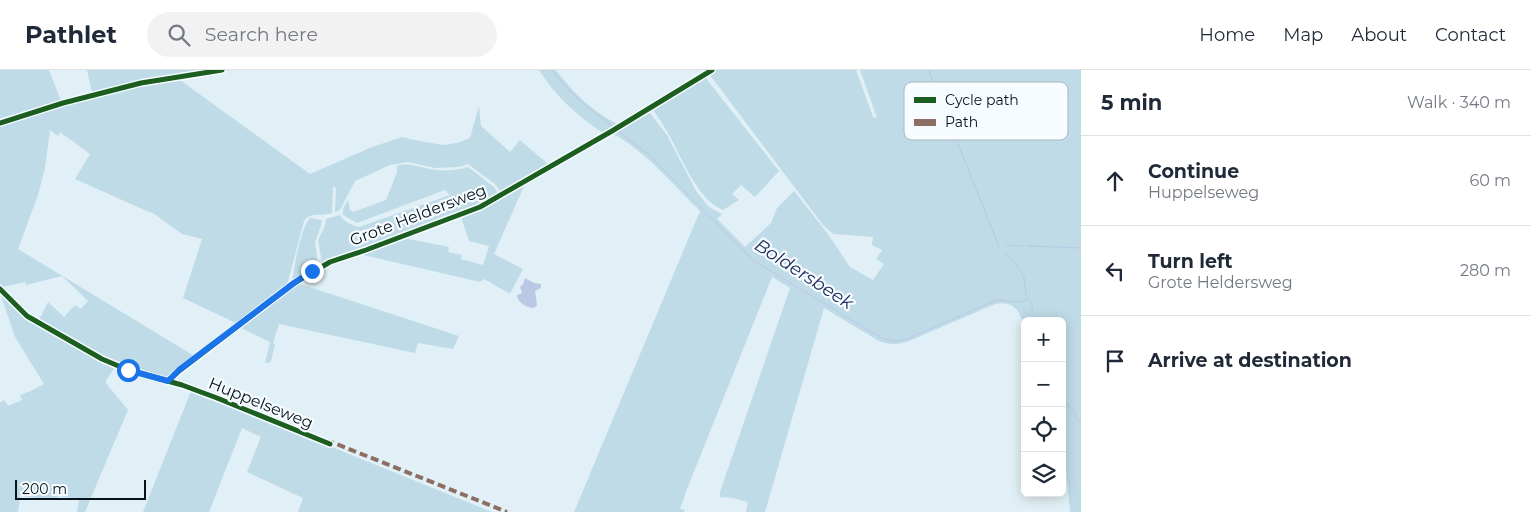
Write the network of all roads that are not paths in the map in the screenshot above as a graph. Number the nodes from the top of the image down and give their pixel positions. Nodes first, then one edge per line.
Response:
1 (222, 70) edge
2 (712, 70) edge
3 (0, 124) edge
4 (0, 289) edge
5 (168, 381) junction
6 (330, 444) dead end

1 - 3 street
2 - 5 street, Grote Heldersweg
4 - 5 street, Huppelseweg
5 - 6 street, Huppelseweg

